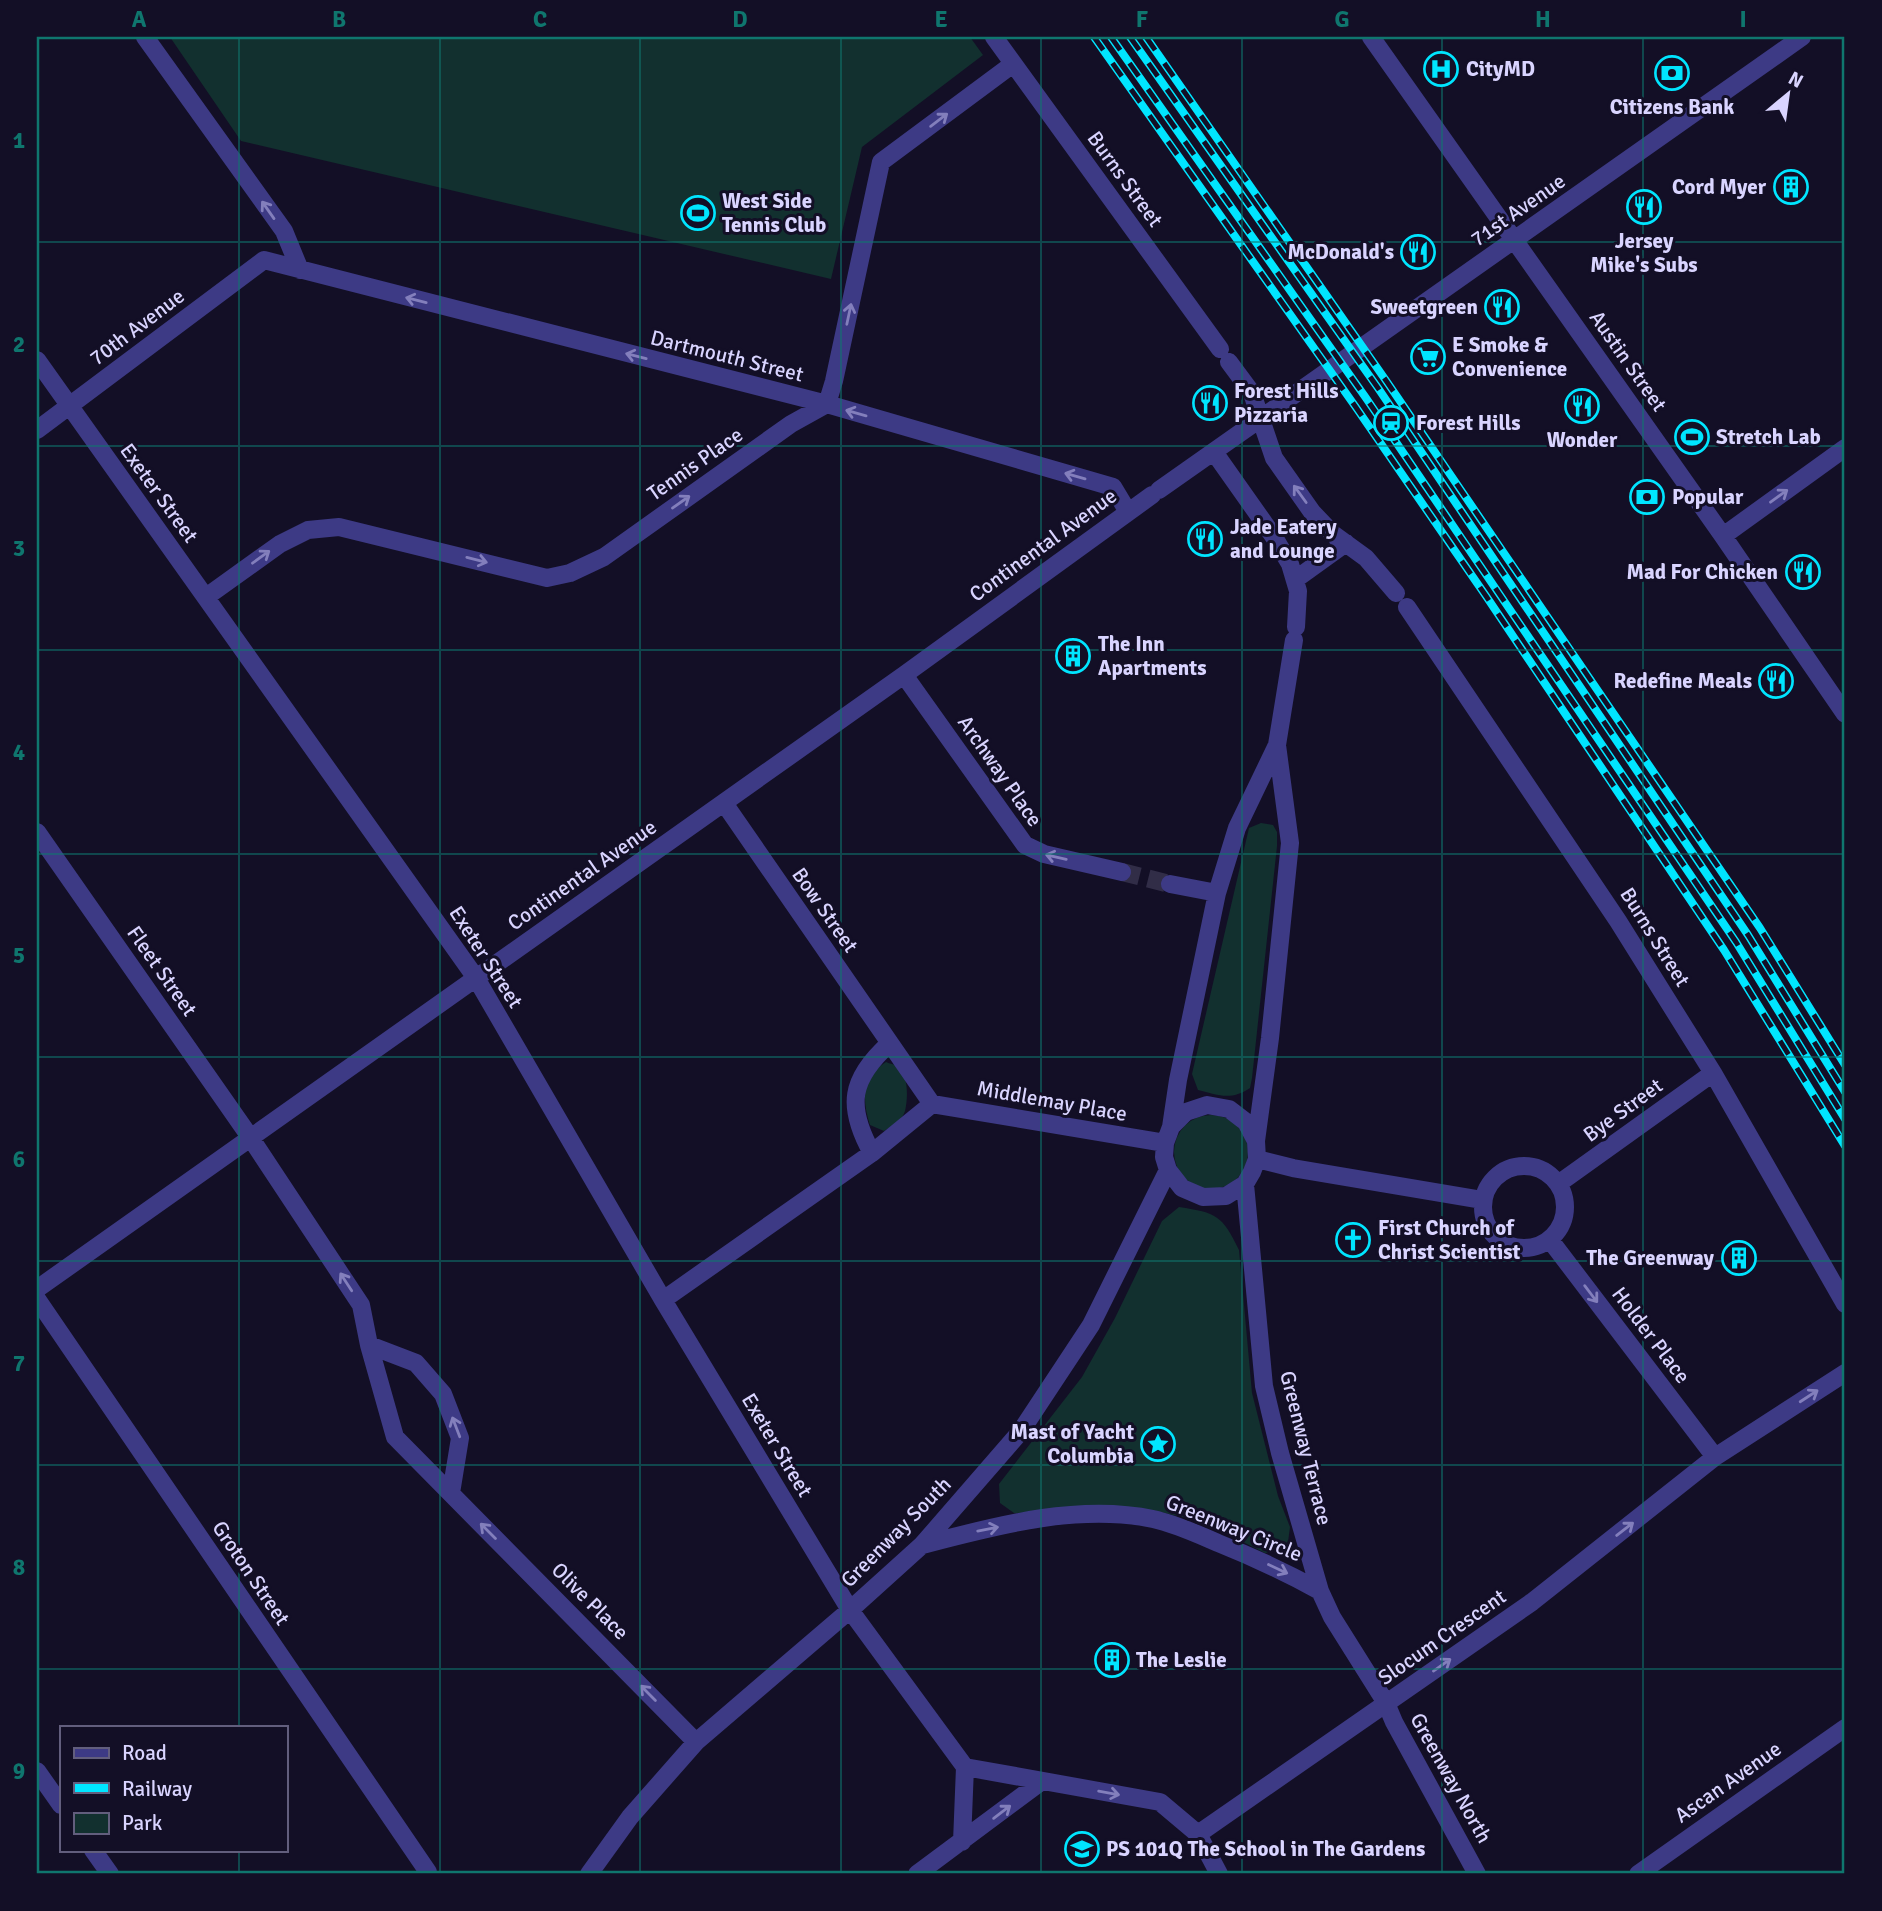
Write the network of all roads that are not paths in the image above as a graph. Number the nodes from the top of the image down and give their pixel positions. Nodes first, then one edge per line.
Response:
1 (145, 37) edge
2 (994, 37) edge
3 (1371, 37) edge
4 (1802, 37) edge
5 (1013, 64) junction
6 (1516, 240) junction
7 (264, 260) joint
8 (300, 270) junction
9 (37, 360) edge
10 (827, 404) junction
11 (70, 407) junction
12 (1260, 420) junction
13 (37, 430) edge
14 (1845, 448) edge
15 (1214, 452) junction
16 (1128, 512) junction
17 (1723, 536) junction
18 (1346, 543) junction
19 (1296, 579) junction
20 (206, 597) junction
21 (904, 675) junction
22 (1845, 714) edge
23 (1278, 745) junction
24 (723, 803) junction
25 (37, 832) edge
26 (1122, 872) tunnel mouth
27 (1170, 884) tunnel mouth
28 (1217, 893) junction
29 (476, 978) junction
30 (890, 1043) junction
31 (1713, 1073) junction
32 (932, 1104) junction
33 (1168, 1135) junction
34 (250, 1137) junction
35 (1256, 1150) junction
36 (872, 1153) junction
37 (1168, 1170) junction
38 (1245, 1184) junction
39 (1558, 1184) junction
40 (1483, 1200) junction
41 (1550, 1240) junction
42 (37, 1289) edge
43 (37, 1299) edge
44 (663, 1300) junction
45 (1845, 1304) edge
46 (369, 1345) junction
47 (1845, 1373) edge
48 (1715, 1457) junction
49 (450, 1493) junction
50 (922, 1545) junction
51 (1320, 1591) junction
52 (850, 1610) junction
53 (1386, 1703) junction
54 (1845, 1727) edge
55 (696, 1742) junction
56 (965, 1767) junction
57 (37, 1771) edge
58 (1042, 1781) junction
59 (60, 1804) edge
60 (1198, 1834) junction
61 (962, 1842) junction
62 (94, 1852) edge
63 (110, 1874) edge
64 (429, 1874) edge
65 (589, 1874) edge
66 (917, 1874) edge
67 (1219, 1874) edge
68 (1478, 1874) edge
69 (1638, 1874) edge

8 -> 1 street
2 - 5 street, Burns Street
3 - 6 street, Austin Street
4 - 6 street, 71st Avenue
10 -> 5 street
5 - 12 street, Burns Street
6 - 12 street, 71st Avenue
6 - 17 street, Austin Street
7 - 8 street, Dartmouth Street
7 - 11 street, 70th Avenue
10 -> 8 street, Dartmouth Street
9 - 11 street, Exeter Street
16 -> 10 street, Dartmouth Street
20 -> 10 street, Tennis Place
11 - 13 street, 70th Avenue
11 - 20 street, Exeter Street
12 - 15 street, 71st Avenue
18 -> 12 street, Burns Street
17 -> 14 street
15 - 16 street, Continental Avenue
15 - 19 street
16 - 21 street, Continental Avenue
17 - 22 street, Austin Street
18 - 19 street
18 - 31 street, Burns Street
19 - 23 street
20 - 29 street, Exeter Street
21 - 24 street, Continental Avenue
26 -> 21 street, Archway Place
23 - 28 street
23 - 35 street
24 - 29 street, Continental Avenue
24 - 30 street, Bow Street
25 - 34 street, Fleet Street
27 - 28 street
28 - 33 street
29 - 34 street, Continental Avenue
29 - 44 street, Exeter Street
30 - 32 street, Bow Street
30 - 36 street
31 - 39 street, Bye Street
31 - 45 street, Burns Street
32 - 33 street, Middlemay Place
32 - 36 street
33 - 35 street
33 - 37 street
34 - 42 street, Continental Avenue
46 -> 34 street, Olive Place
35 - 38 street
35 - 40 street
36 - 44 street
37 - 38 street
37 - 50 street, Greenway South
38 - 51 street, Greenway Terrace
39 - 40 street
39 - 41 street
40 - 41 street
41 -> 48 street, Holder Place
43 - 64 street, Groton Street
44 - 52 street, Exeter Street
46 - 49 street, Olive Place
49 -> 46 street
48 -> 47 street, Slocum Crescent
53 -> 48 street, Slocum Crescent
55 -> 49 street, Olive Place
50 -> 51 street, Greenway Circle
50 - 52 street, Greenway South
51 - 53 street, Greenway Terrace
52 - 55 street, Greenway South
52 - 56 street
53 - 60 street, Slocum Crescent
53 - 68 street, Greenway North
54 - 69 street, Ascan Avenue
55 - 65 street, Greenway South
56 - 58 street
56 - 61 street
57 - 59 street
58 -> 60 street
61 -> 58 street
60 - 67 street
61 - 66 street
62 - 63 street

